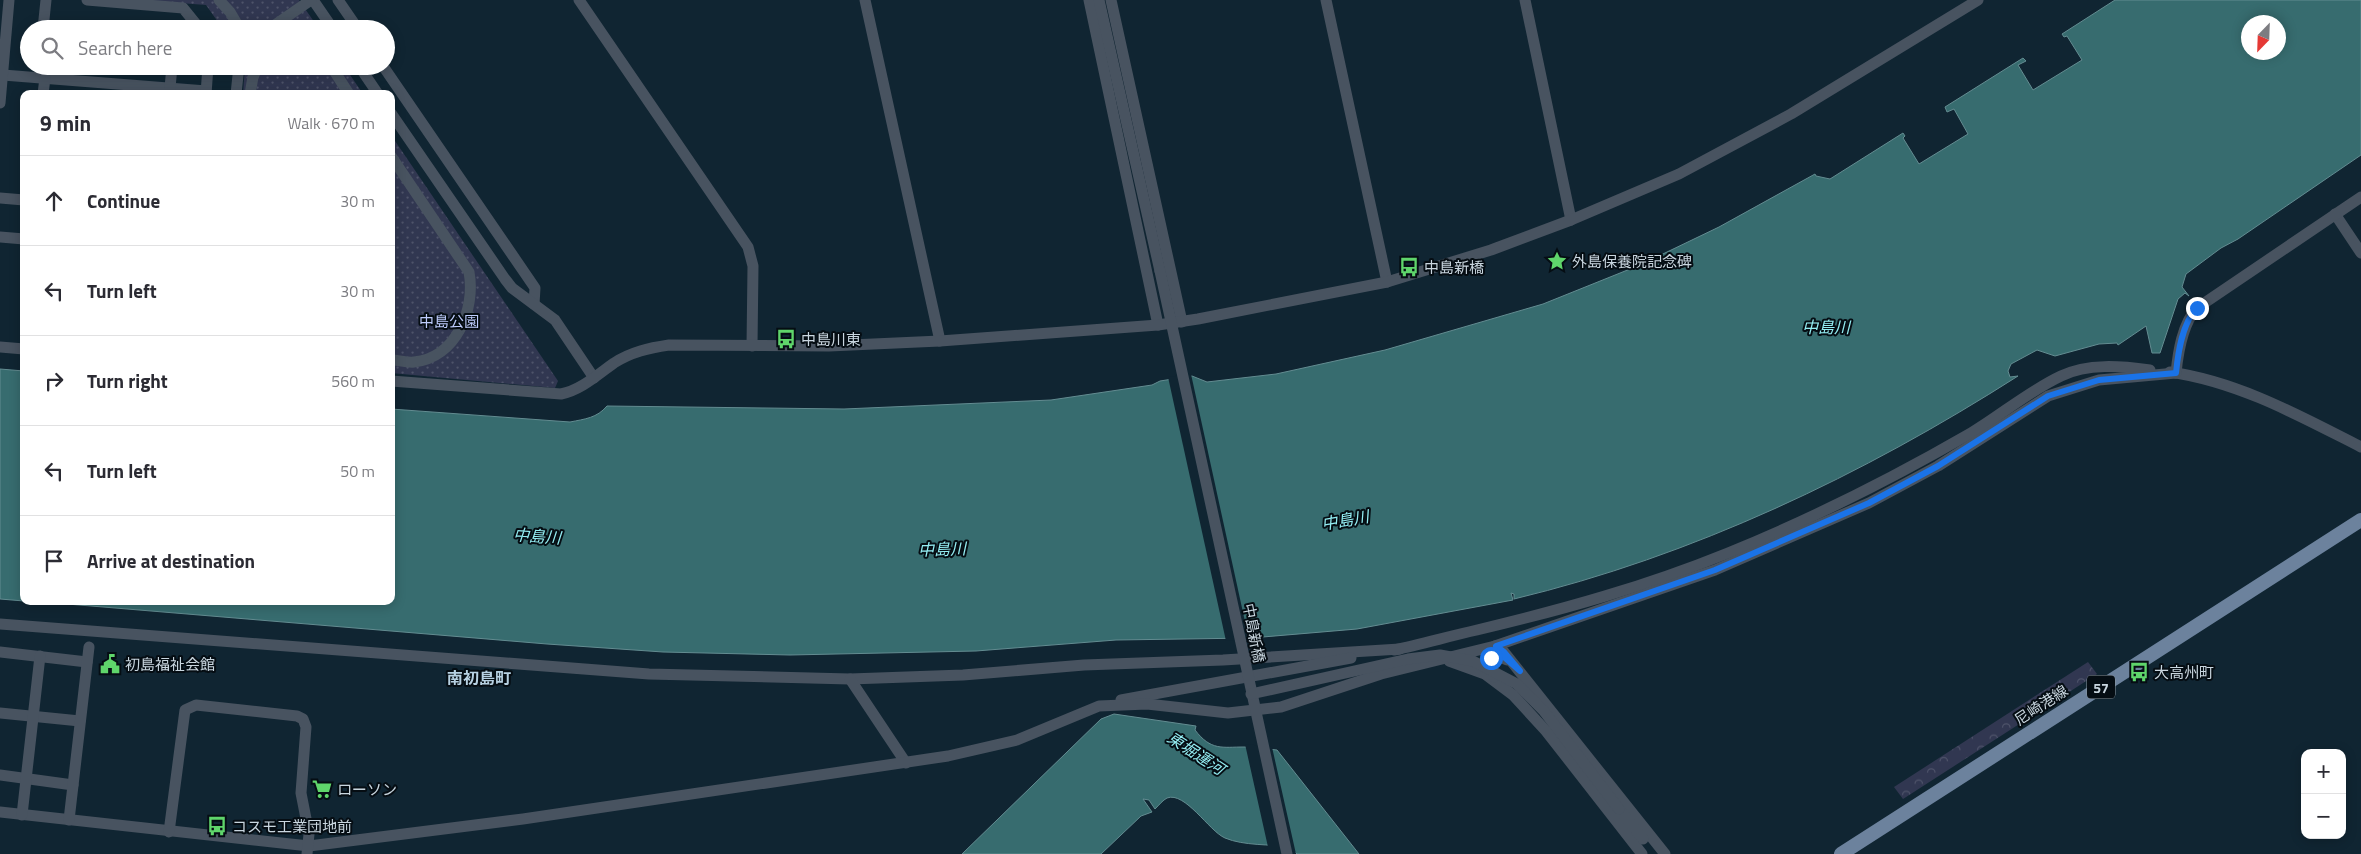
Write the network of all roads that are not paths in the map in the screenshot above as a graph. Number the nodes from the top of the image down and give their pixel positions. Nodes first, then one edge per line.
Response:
1 (9, 0) edge
2 (46, 0) edge
3 (87, 0) edge
4 (219, 0) edge
5 (233, 0) edge
6 (312, 0) edge
7 (338, 0) edge
8 (579, 0) edge
9 (866, 0) edge
10 (1089, 0) edge
11 (1099, 0) edge
12 (1111, 0) edge
13 (1326, 0) edge
14 (1524, 0) edge
15 (1978, 0) edge
16 (230, 12) junction
17 (44, 20) edge
18 (193, 20) edge
19 (235, 20) edge
20 (282, 20) edge
21 (326, 20) edge
22 (352, 20) edge
23 (4, 25) edge
24 (2, 75) junction
25 (20, 75) edge
26 (41, 75) edge
27 (47, 75) edge
28 (170, 75) edge
29 (207, 75) edge
30 (238, 75) edge
31 (254, 75) edge
32 (337, 75) edge
33 (365, 75) edge
34 (389, 75) edge
35 (84, 81) junction
36 (124, 89) edge
37 (43, 90) edge
38 (83, 90) edge
39 (167, 90) edge
40 (206, 90) edge
41 (236, 90) edge
42 (251, 90) edge
43 (347, 90) edge
44 (375, 90) edge
45 (0, 103) edge
46 (395, 119) edge
47 (396, 169) edge
48 (2361, 197) edge
49 (0, 198) edge
50 (20, 200) edge
51 (2335, 214) junction
52 (1571, 220) junction
53 (0, 237) edge
54 (20, 239) edge
55 (2361, 253) edge
56 (1387, 282) junction
57 (534, 304) junction
58 (1182, 322) junction
59 (1158, 325) junction
60 (940, 341) junction
61 (752, 346) junction
62 (0, 347) edge
63 (20, 349) edge
64 (395, 360) edge
65 (2176, 373) junction
66 (594, 378) junction
67 (395, 381) edge
68 (2361, 446) edge
69 (2361, 520) edge
70 (0, 624) edge
71 (1496, 646) junction
72 (89, 647) dead end
73 (1400, 649) junction
74 (0, 652) edge
75 (40, 656) junction
76 (1435, 660) junction
77 (87, 662) junction
78 (1520, 671) junction
79 (850, 679) junction
80 (1498, 682) junction
81 (1251, 694) junction
82 (1099, 706) junction
83 (0, 713) edge
84 (33, 716) junction
85 (80, 721) junction
86 (906, 763) junction
87 (0, 775) edge
88 (26, 778) junction
89 (73, 785) junction
90 (0, 812) edge
91 (22, 815) junction
92 (69, 820) junction
93 (169, 832) junction
94 (308, 850) edge
95 (1287, 854) edge
96 (1642, 854) edge
97 (1655, 854) edge
98 (1664, 854) edge
99 (1840, 854) edge

1 - 23 street
2 - 17 street
3 - 18 street
4 - 16 street
5 - 16 street
6 - 20 street
6 - 21 street
7 - 22 street
8 - 61 street
9 - 60 street
10 - 59 street
11 - 81 street, 中島新橋, bridge
12 - 58 street
13 - 56 street
14 - 52 street
15 - 52 street
16 - 19 street
23 - 24 street
24 - 25 street
24 - 45 street
26 - 37 street
27 - 35 street
28 - 39 street
29 - 40 street
30 - 41 street
31 - 42 street
32 - 43 street
33 - 44 street
34 - 57 street
35 - 36 street
35 - 38 street
36 - 39 street
46 - 57 street
47 - 64 street
48 - 51 street
49 - 50 street
51 - 55 street
51 - 65 street
52 - 56 street
53 - 54 street
56 - 58 street
57 - 66 street
58 - 59 street
59 - 60 street
60 - 61 street
61 - 66 street
62 - 63 street
65 - 68 street
65 - 71 street
65 - 73 street
66 - 67 street
69 - 99 main road, 尼崎港線 / 57
70 - 79 street
71 - 76 street
71 - 78 street
72 - 77 street
73 - 79 street
73 - 82 street
74 - 75 street
75 - 77 street
75 - 84 street
76 - 80 street
76 - 82 street
77 - 85 street
78 - 80 street
78 - 98 street
79 - 86 street
80 - 96 street
81 - 95 street, 中島新橋, bridge
81 - 97 street, bridge
82 - 86 street
83 - 84 street
84 - 85 street
84 - 88 street
85 - 89 street
86 - 94 street
87 - 88 street
88 - 89 street
88 - 91 street
89 - 92 street
90 - 91 street
91 - 92 street
92 - 93 street
93 - 94 street
93 - 94 street

